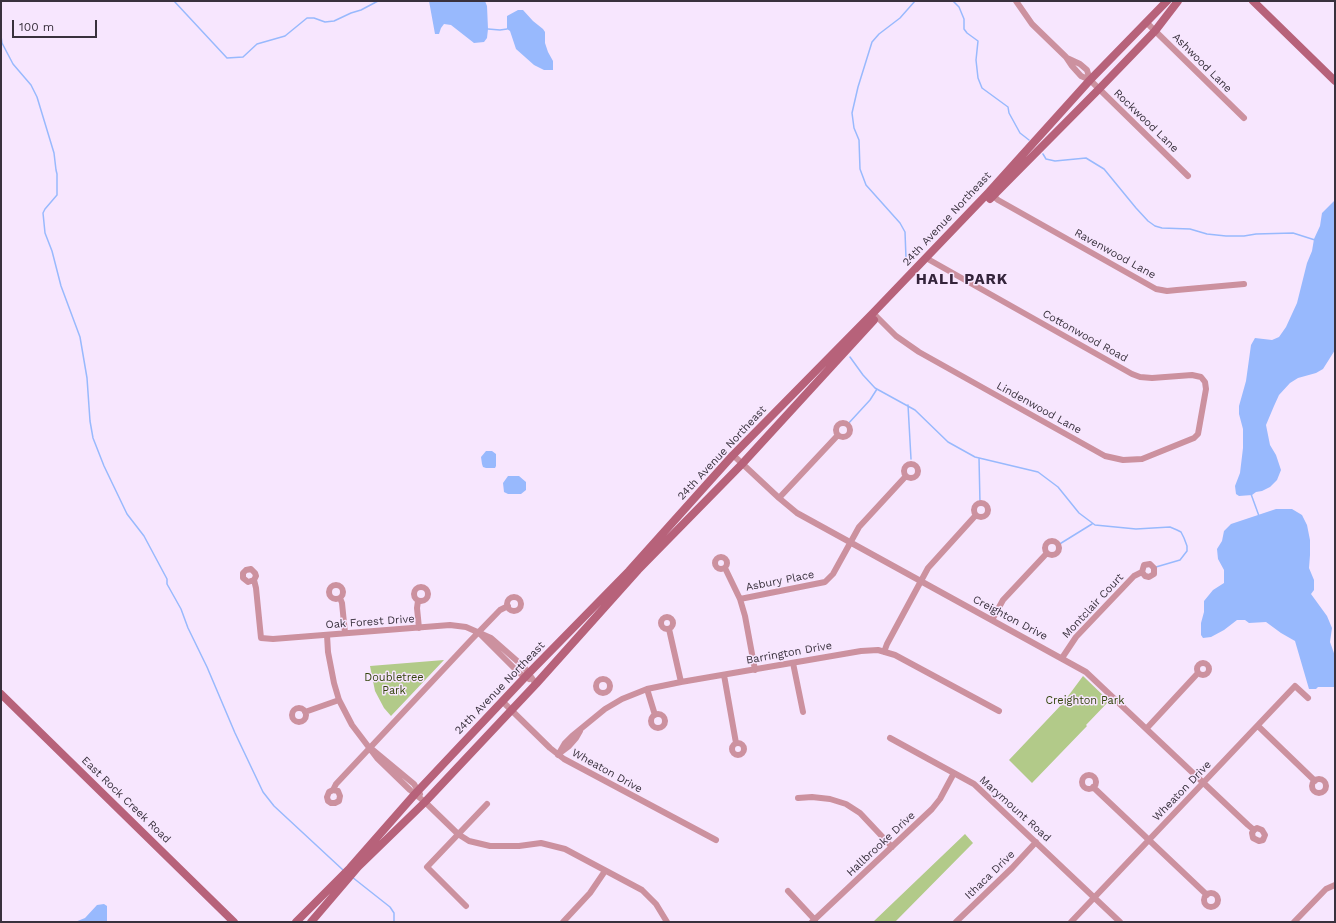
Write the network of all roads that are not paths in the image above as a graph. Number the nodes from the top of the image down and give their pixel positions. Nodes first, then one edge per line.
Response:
1 (1016, 1) edge
2 (1167, 1) edge
3 (1178, 1) edge
4 (1253, 1) edge
5 (1146, 22) junction
6 (1155, 31) junction
7 (1090, 80) junction
8 (1335, 81) edge
9 (1099, 89) junction
10 (1244, 118) dead end
11 (1188, 176) dead end
12 (991, 194) junction
13 (928, 259) junction
14 (1244, 284) dead end
15 (875, 315) junction
16 (1201, 422) joint
17 (838, 435) dead end
18 (733, 455) junction
19 (742, 464) junction
20 (906, 476) dead end
21 (779, 498) junction
22 (976, 515) dead end
23 (850, 543) junction
24 (1047, 554) dead end
25 (725, 568) dead end
26 (1142, 572) dead end
27 (254, 580) dead end
28 (920, 582) junction
29 (340, 598) dead end
30 (740, 599) junction
31 (418, 601) dead end
32 (508, 606) dead end
33 (992, 620) junction
34 (419, 628) junction
35 (669, 629) dead end
36 (479, 632) junction
37 (346, 633) junction
38 (328, 635) junction
39 (884, 652) junction
40 (1062, 658) junction
41 (793, 663) junction
42 (755, 670) junction
43 (1198, 673) dead end
44 (527, 675) junction
45 (724, 675) junction
46 (681, 682) junction
47 (536, 684) junction
48 (646, 690) junction
49 (607, 691) dead end
50 (1, 694) edge
51 (1308, 698) dead end
52 (339, 700) junction
53 (502, 701) junction
54 (613, 704) junction
55 (511, 710) junction
56 (999, 711) dead end
57 (305, 712) dead end
58 (803, 712) dead end
59 (655, 715) dead end
60 (1258, 726) junction
61 (1146, 728) junction
62 (890, 738) dead end
63 (736, 743) dead end
64 (371, 748) junction
65 (558, 754) junction
66 (954, 773) junction
67 (1315, 780) dead end
68 (1203, 783) junction
69 (1093, 787) dead end
70 (333, 790) dead end
71 (417, 793) junction
72 (798, 798) dead end
73 (425, 802) junction
74 (487, 804) dead end
75 (1254, 830) dead end
76 (458, 834) junction
77 (716, 840) dead end
78 (1149, 840) junction
79 (1036, 842) junction
80 (892, 847) junction
81 (357, 864) junction
82 (605, 871) junction
83 (347, 876) junction
84 (1335, 885) edge
85 (788, 890) dead end
86 (1207, 895) dead end
87 (1095, 898) junction
88 (466, 906) dead end
89 (814, 921) edge
90 (234, 922) edge
91 (296, 922) edge
92 (311, 922) edge
93 (563, 922) edge
94 (667, 922) edge
95 (956, 922) edge
96 (1071, 922) edge
97 (1120, 922) edge
98 (1294, 922) edge

1 - 7 street, Rockwood Lane
2 - 5 street, 24th Avenue Northeast
3 - 6 street, 24th Avenue Northeast
4 - 8 street
5 - 6 street, Ashwood Lane
5 - 7 street, 24th Avenue Northeast
6 - 9 street, 24th Avenue Northeast
6 - 10 street, Ashwood Lane
7 - 9 street, Rockwood Lane
7 - 12 street, 24th Avenue Northeast
9 - 11 street, Rockwood Lane
9 - 12 street, 24th Avenue Northeast
12 - 13 street, 24th Avenue Northeast
12 - 14 street, Ravenwood Lane
13 - 15 street, 24th Avenue Northeast
13 - 16 street, Cottonwood Road
15 - 16 street, Lindenwood Lane
15 - 18 street, 24th Avenue Northeast
15 - 19 street, 24th Avenue Northeast
17 - 21 street
18 - 19 street, Creighton Drive
18 - 44 street, 24th Avenue Northeast
19 - 21 street, Creighton Drive
19 - 47 street, 24th Avenue Northeast
20 - 23 street, Asbury Place
21 - 23 street, Creighton Drive
22 - 28 street
23 - 28 street, Creighton Drive
23 - 30 street, Asbury Place
24 - 33 street
25 - 30 street
26 - 40 street, Montclair Court
27 - 38 street, Oak Forest Drive
28 - 33 street, Creighton Drive
28 - 39 street
29 - 37 street
30 - 42 street
31 - 34 street
32 - 36 street
33 - 40 street, Creighton Drive
34 - 36 street, Oak Forest Drive
34 - 37 street, Oak Forest Drive
35 - 46 street
36 - 44 street, Oak Forest Drive
36 - 64 street
37 - 38 street, Oak Forest Drive
38 - 52 street
39 - 41 street, Barrington Drive
39 - 56 street, Barrington Drive
40 - 61 street, Creighton Drive
41 - 42 street, Barrington Drive
41 - 58 street
42 - 45 street, Barrington Drive
43 - 61 street
44 - 47 street, Oak Forest Drive
44 - 53 street, 24th Avenue Northeast
45 - 46 street, Barrington Drive
45 - 63 street
46 - 48 street, Barrington Drive
47 - 55 street, 24th Avenue Northeast
48 - 54 street, Barrington Drive
48 - 59 street
49 - 54 street
50 - 90 street, East Rock Creek Road
51 - 60 street, Wheaton Drive
52 - 57 street
52 - 64 street
53 - 55 street, Wheaton Drive
53 - 71 street, 24th Avenue Northeast
54 - 65 street, Barrington Drive
55 - 65 street, Wheaton Drive
55 - 73 street, 24th Avenue Northeast
60 - 67 street
60 - 68 street, Wheaton Drive
61 - 68 street, Creighton Drive
62 - 66 street, Marymount Road
64 - 70 street
64 - 71 street
65 - 77 street, Wheaton Drive
66 - 79 street, Marymount Road
66 - 80 street, Hallbrooke Drive
68 - 75 street, Creighton Drive
68 - 78 street, Wheaton Drive
69 - 78 street
71 - 73 street
71 - 81 street, 24th Avenue Northeast
72 - 80 street
73 - 76 street
73 - 81 street, 24th Avenue Northeast
74 - 76 street
76 - 82 street
76 - 88 street
78 - 86 street
78 - 87 street, Wheaton Drive
79 - 87 street, Marymount Road
79 - 95 street, Ithaca Drive
80 - 89 street, Hallbrooke Drive
81 - 83 street, 24th Avenue Northeast
82 - 93 street
82 - 94 street
83 - 91 street, 24th Avenue Northeast
83 - 92 street, 24th Avenue Northeast
84 - 98 street
85 - 89 street
87 - 96 street, Wheaton Drive
87 - 97 street, Marymount Road

